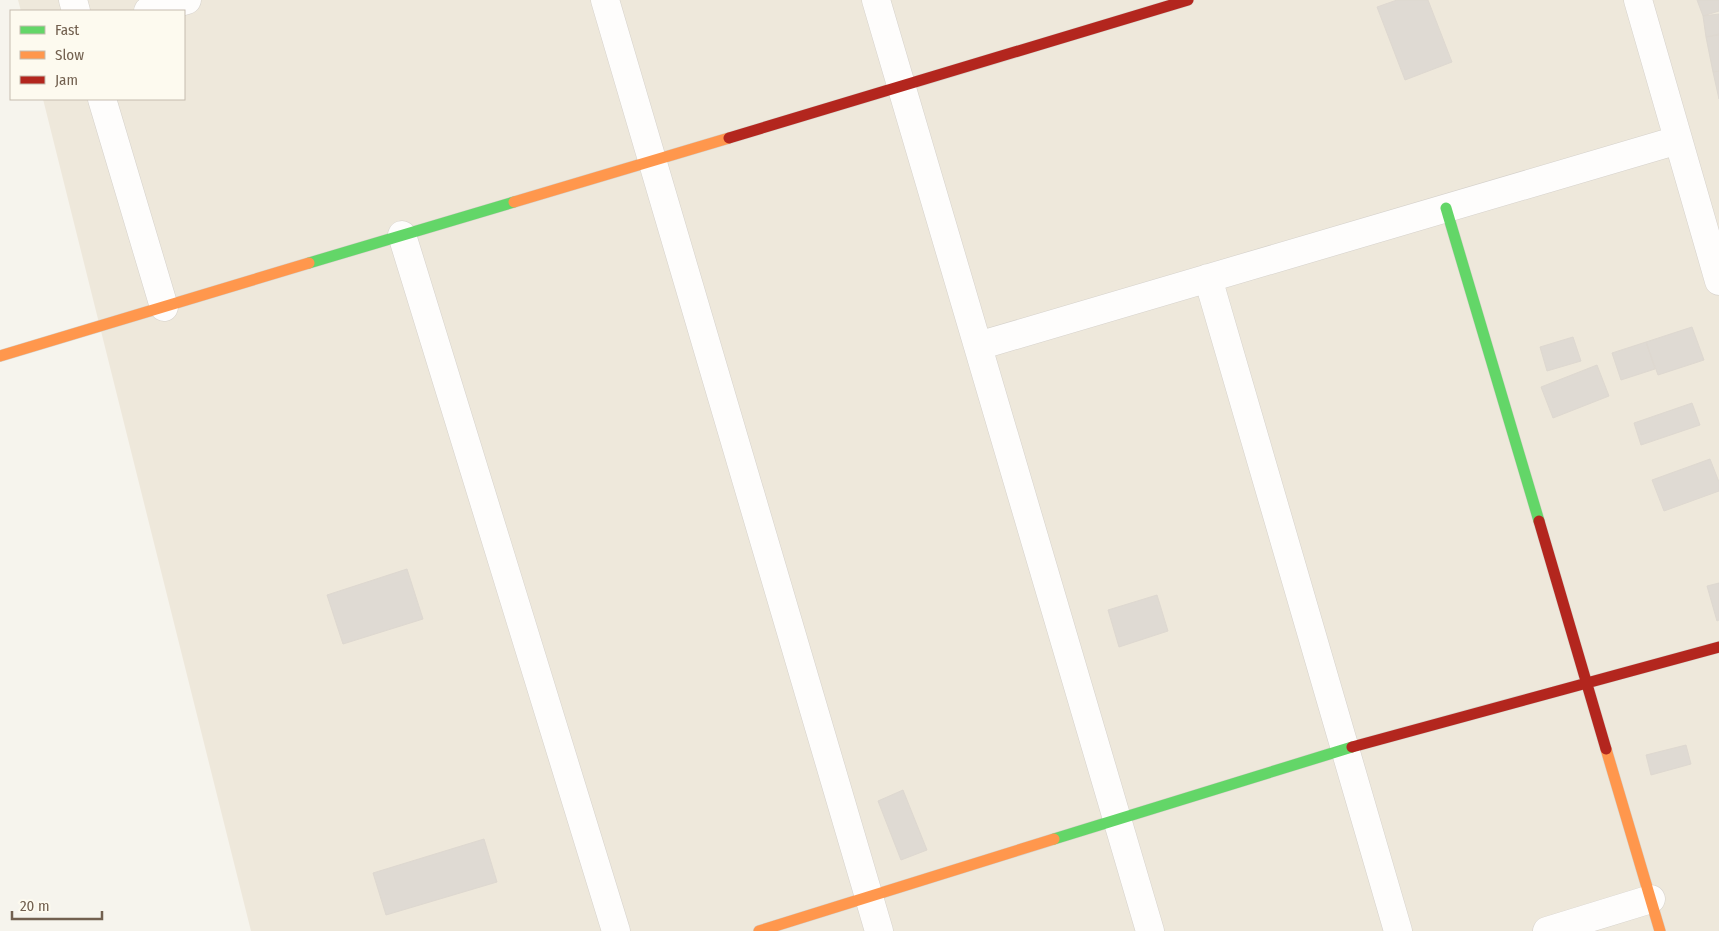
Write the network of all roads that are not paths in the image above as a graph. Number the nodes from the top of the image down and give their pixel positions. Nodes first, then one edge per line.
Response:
1 (186, 0) edge
2 (605, 0) edge
3 (876, 0) edge
4 (1188, 0) edge
5 (1638, 0) edge
6 (151, 10) edge
7 (901, 86) junction
8 (102, 100) edge
9 (1678, 140) junction
10 (652, 161) junction
11 (1446, 208) junction
12 (402, 235) junction
13 (1208, 278) junction
14 (1719, 281) edge
15 (164, 307) junction
16 (978, 346) junction
17 (0, 356) edge
18 (1719, 647) edge
19 (1587, 683) junction
20 (1345, 750) junction
21 (1117, 820) junction
22 (870, 898) junction
23 (1651, 899) junction
24 (616, 931) edge
25 (759, 931) edge
26 (879, 931) edge
27 (1150, 931) edge
28 (1398, 931) edge
29 (1547, 931) edge
30 (1660, 931) edge

1 - 6 street
2 - 10 street
3 - 7 street
4 - 7 street
5 - 9 street
7 - 10 street
7 - 16 street
8 - 15 street
9 - 11 street
9 - 14 street
10 - 12 street
10 - 22 street
11 - 13 street
11 - 19 street
12 - 15 street
12 - 24 street
13 - 16 street
13 - 20 street
15 - 17 street
16 - 21 street
18 - 19 street
19 - 20 street
19 - 23 street
20 - 21 street
20 - 28 street
21 - 22 street
21 - 27 street
22 - 25 street
22 - 26 street
23 - 29 street
23 - 30 street

